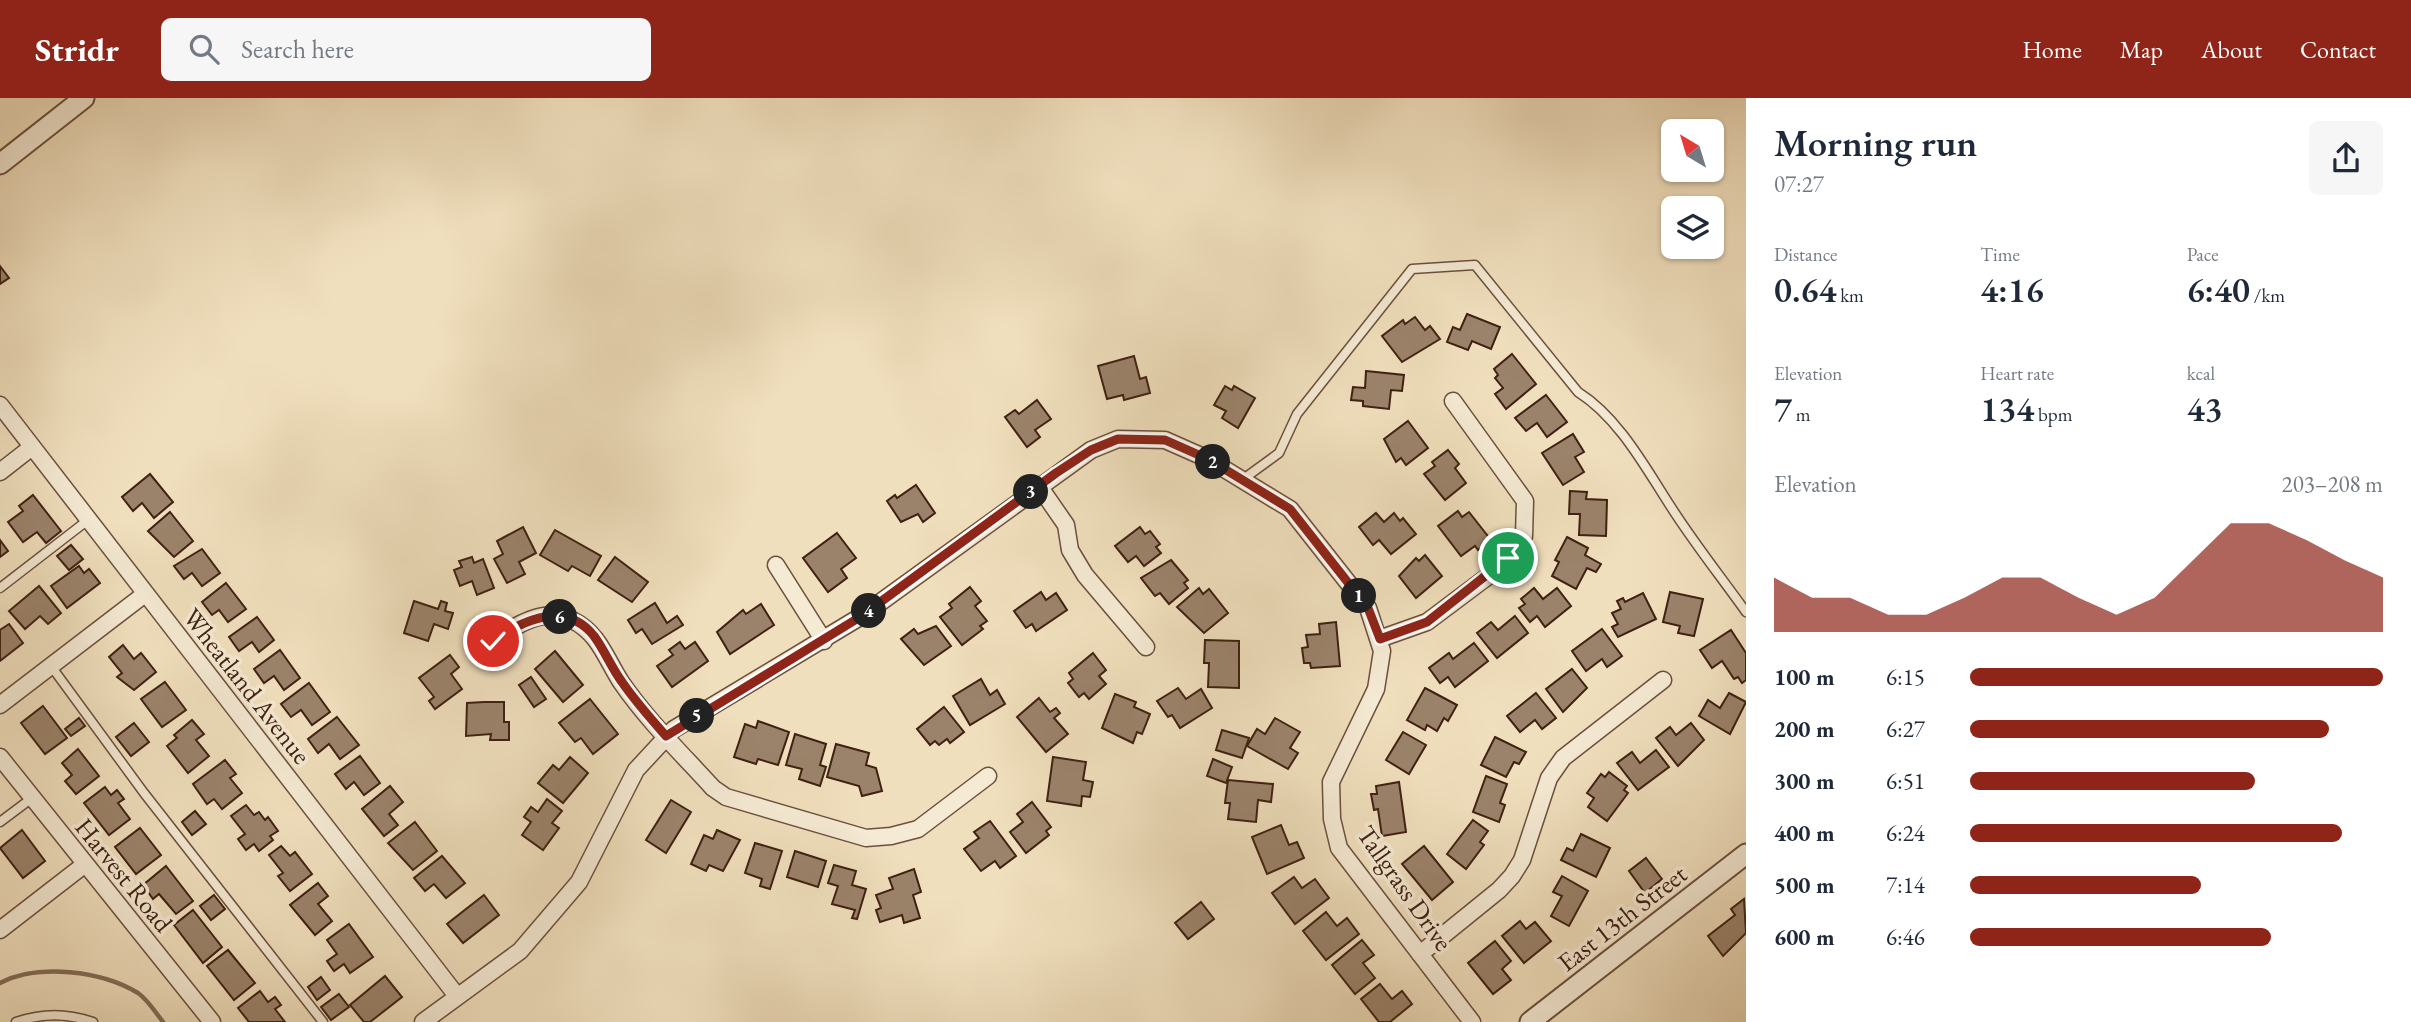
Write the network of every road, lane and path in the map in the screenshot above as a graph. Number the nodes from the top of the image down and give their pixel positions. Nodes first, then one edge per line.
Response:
1 (75, 101) edge
2 (0, 164) edge
3 (1453, 401) dead end
4 (0, 405) edge
5 (32, 447) junction
6 (0, 472) edge
7 (1242, 480) junction
8 (1039, 486) junction
9 (88, 520) junction
10 (776, 565) dead end
11 (0, 588) edge
12 (145, 594) junction
13 (1746, 612) edge
14 (1380, 639) junction
15 (493, 641) dead end
16 (824, 641) junction
17 (1146, 647) dead end
18 (51, 666) junction
19 (1663, 680) dead end
20 (0, 705) edge
21 (666, 736) junction
22 (0, 757) edge
23 (988, 776) dead end
24 (32, 798) junction
25 (0, 822) edge
26 (1746, 855) edge
27 (84, 865) junction
28 (0, 930) edge
29 (1420, 954) junction
30 (457, 996) junction
31 (16, 1022) edge
32 (93, 1022) edge
33 (212, 1022) edge
34 (323, 1022) edge
35 (423, 1022) edge
36 (1472, 1022) edge
37 (1530, 1022) edge

1 - 2 street
3 - 14 street
4 - 5 street, Wheatland Avenue
5 - 6 street
5 - 9 street, Wheatland Avenue
7 - 8 street, Tallgrass Drive
7 - 13 lane
7 - 14 street, Tallgrass Drive
8 - 16 street, Tallgrass Drive
8 - 17 street
9 - 11 lane
9 - 12 street, Wheatland Avenue
10 - 16 street
12 - 18 street
12 - 30 street, Wheatland Avenue
14 - 29 street, Tallgrass Drive
15 - 21 street
16 - 21 street, Tallgrass Drive
18 - 20 street
18 - 34 lane
19 - 29 street
21 - 23 street
21 - 30 street, Tallgrass Drive
22 - 24 street, Harvest Road
24 - 25 lane
24 - 27 street, Harvest Road
26 - 37 street, East 13th Street
27 - 28 street
27 - 33 street, Harvest Road
29 - 36 street, Tallgrass Drive
30 - 35 street, Tallgrass Drive
31 - 32 lane

